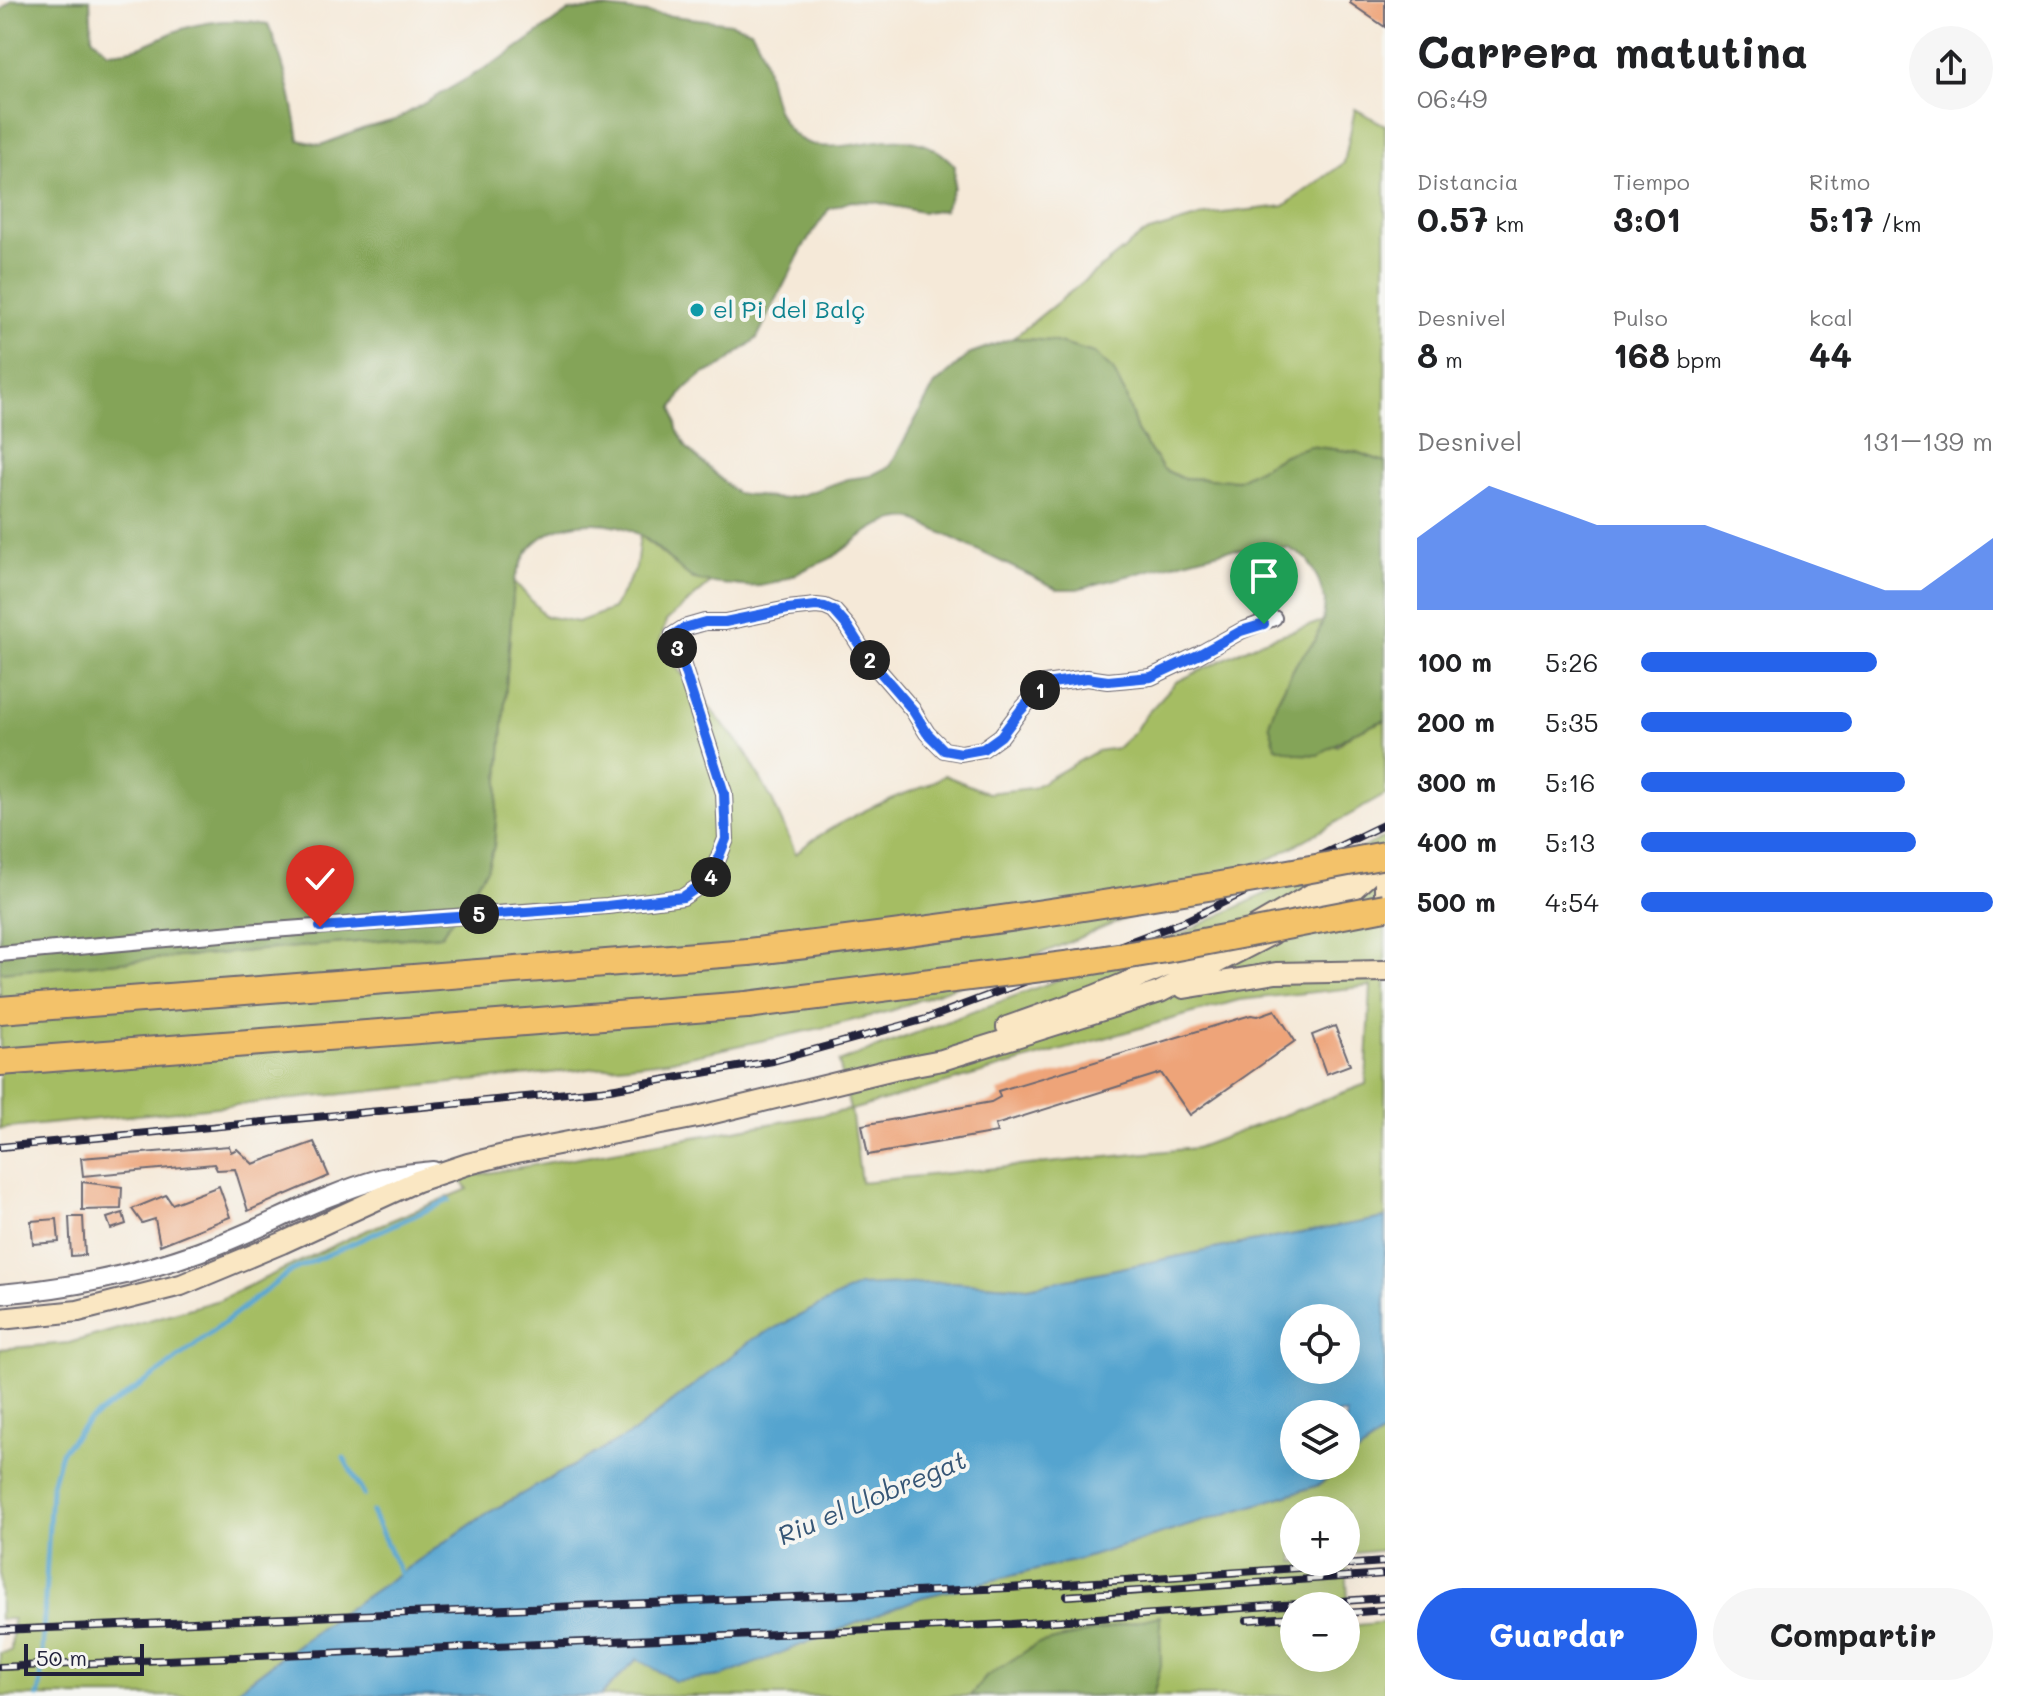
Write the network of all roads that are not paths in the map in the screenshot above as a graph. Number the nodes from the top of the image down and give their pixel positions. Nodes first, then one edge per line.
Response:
1 (1274, 618) dead end
2 (1385, 858) edge
3 (1385, 876) edge
4 (1385, 905) edge
5 (0, 954) edge
6 (1385, 971) edge
7 (1160, 992) junction
8 (0, 1010) edge
9 (0, 1062) edge
10 (894, 1069) junction
11 (448, 1169) junction
12 (0, 1294) edge
13 (0, 1319) edge

1 - 5 street
2 - 7 main road
2 - 8 highway, bridge
2 - 10 main road
3 - 4 main road
4 - 9 highway, bridge
6 - 7 main road
7 - 10 main road
10 - 11 main road
11 - 12 street
11 - 13 main road

